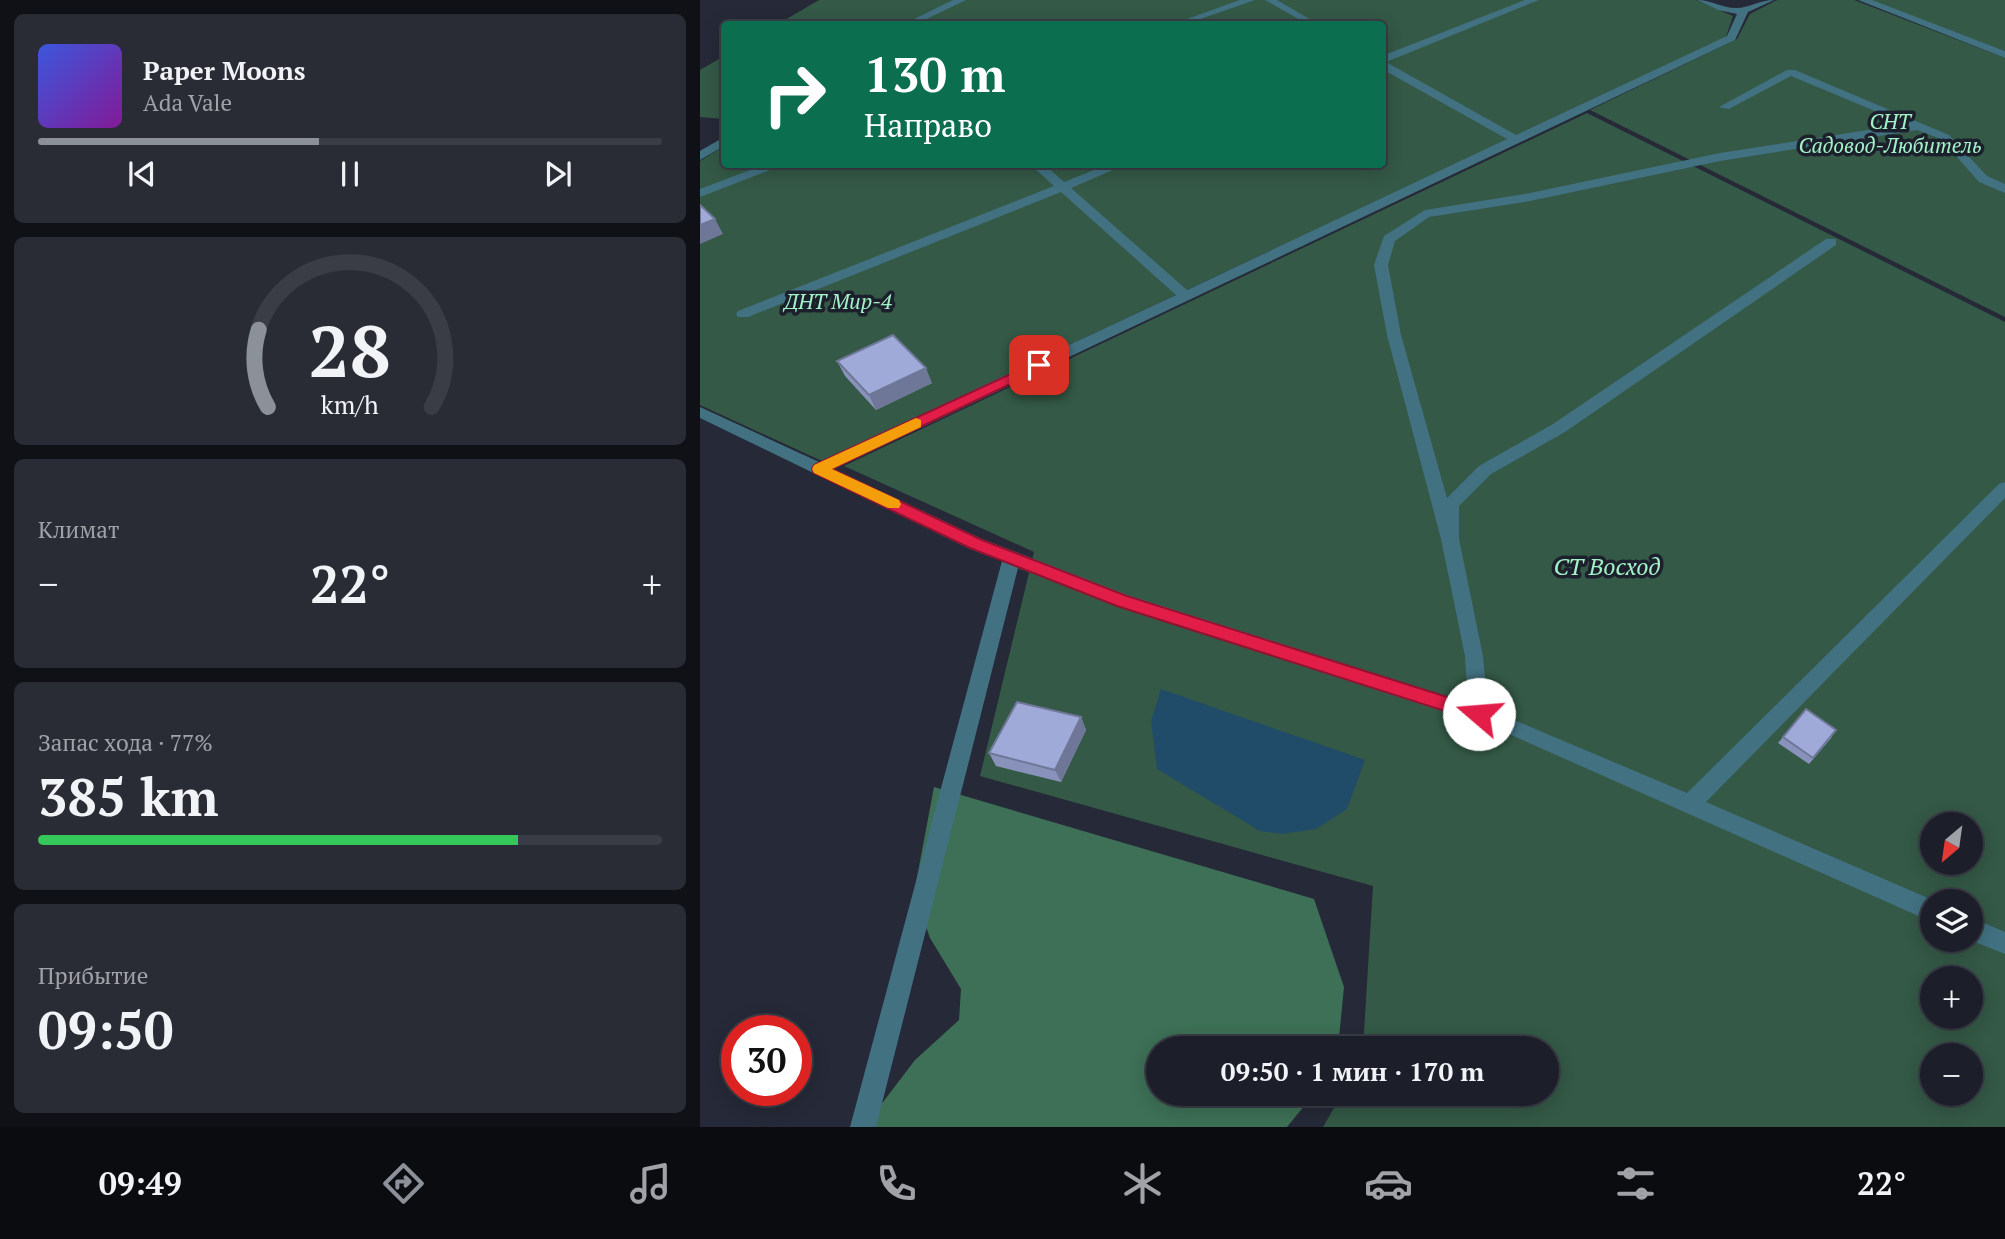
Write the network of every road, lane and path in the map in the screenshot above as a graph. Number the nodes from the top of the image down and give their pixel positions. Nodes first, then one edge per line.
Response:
1 (961, 0) edge
2 (1250, 0) edge
3 (1270, 0) edge
4 (1534, 0) edge
5 (1702, 0) edge
6 (1769, 0) edge
7 (1863, 0) edge
8 (1743, 12) junction
9 (916, 21) edge
10 (1187, 21) edge
11 (1308, 21) edge
12 (2005, 55) edge
13 (1386, 60) edge
14 (1386, 64) edge
15 (1725, 107) dead end
16 (1918, 126) junction
17 (1516, 140) junction
18 (721, 143) edge
19 (700, 156) edge
20 (768, 168) edge
21 (1040, 168) edge
22 (1111, 168) edge
23 (1063, 188) junction
24 (2005, 189) edge
25 (700, 193) edge
26 (1830, 242) dead end
27 (1186, 296) junction
28 (743, 314) dead end
29 (700, 412) edge
30 (819, 469) junction
31 (2005, 488) edge
32 (1450, 539) junction
33 (1012, 558) junction
34 (1479, 714) junction
35 (1690, 804) junction
36 (1920, 906) edge
37 (1983, 934) edge
38 (2005, 943) edge
39 (863, 1127) edge

1 - 9 street
2 - 10 street
3 - 11 street
4 - 13 street
5 - 8 street
6 - 8 street
7 - 12 street
8 - 17 street
14 - 17 street
15 - 16 street
16 - 24 street
16 - 32 street
17 - 27 street
18 - 19 street
20 - 25 street
21 - 23 street
22 - 23 street
23 - 27 street
23 - 28 street
26 - 32 street
27 - 30 street
29 - 30 street
30 - 33 street
31 - 35 street
32 - 34 street
33 - 34 street
33 - 39 street
34 - 35 street
35 - 36 street
37 - 38 street

